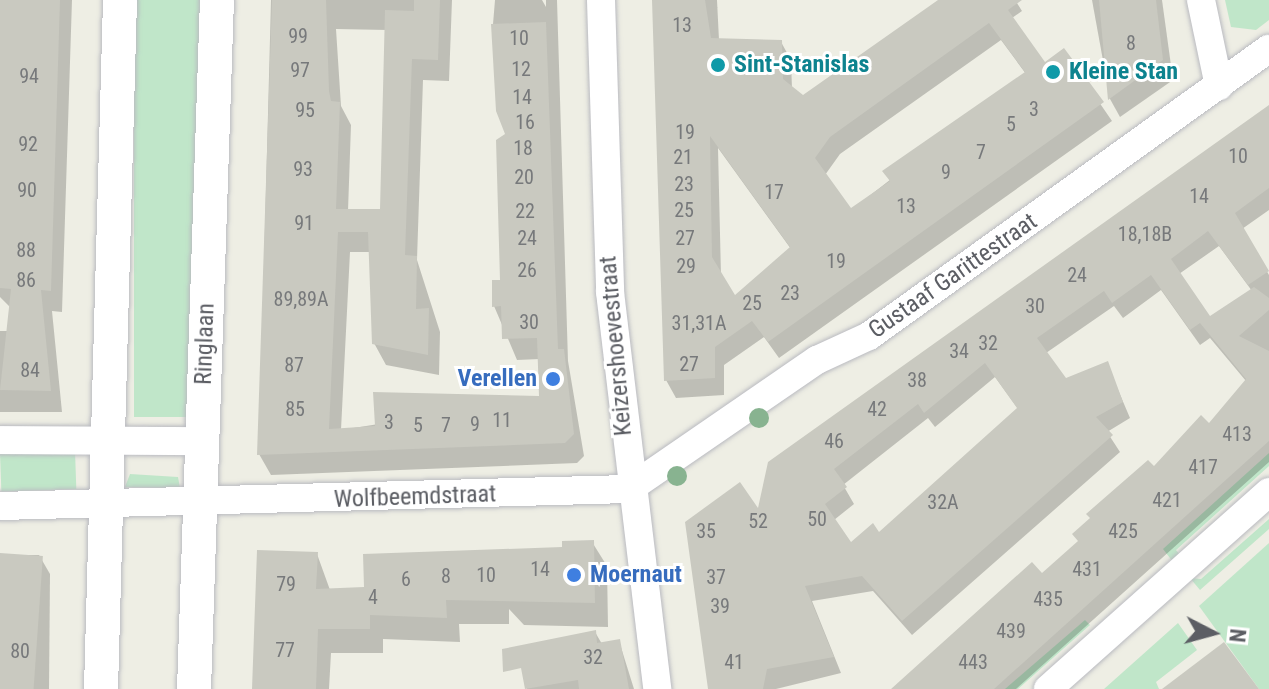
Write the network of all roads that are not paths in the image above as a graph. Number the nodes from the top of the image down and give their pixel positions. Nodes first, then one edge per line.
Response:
1 (120, 0) edge
2 (217, 0) edge
3 (601, 0) edge
4 (1201, 0) edge
5 (1269, 49) edge
6 (1219, 86) junction
7 (0, 440) edge
8 (106, 441) junction
9 (202, 441) junction
10 (629, 489) junction
11 (1269, 492) edge
12 (105, 505) junction
13 (200, 505) junction
14 (0, 506) edge
15 (101, 689) edge
16 (194, 689) edge
17 (657, 689) edge
18 (1048, 689) edge

1 - 8 street
2 - 9 street, Ringlaan
3 - 10 street, Keizershoevestraat
4 - 6 street
5 - 6 street, Gustaaf Garittestraat
6 - 10 street, Gustaaf Garittestraat
7 - 8 street
8 - 9 street
8 - 12 street
9 - 13 street, Ringlaan
10 - 13 street, Wolfbeemdstraat
10 - 17 street, Keizershoevestraat
11 - 18 street
12 - 13 street, Wolfbeemdstraat
12 - 14 street, Wolfbeemdstraat
12 - 15 street
13 - 16 street, Ringlaan

